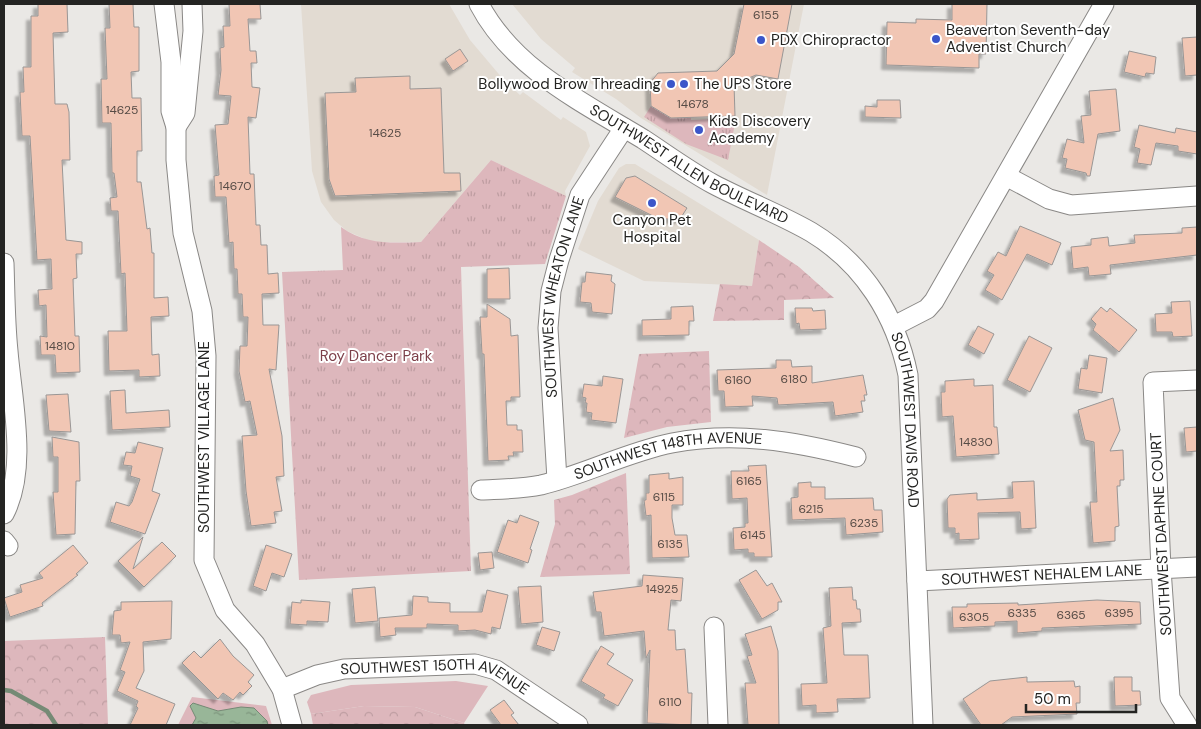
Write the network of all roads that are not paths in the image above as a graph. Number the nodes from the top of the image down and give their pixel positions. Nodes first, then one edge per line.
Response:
1 (164, 4) edge
2 (192, 4) edge
3 (479, 4) edge
4 (1104, 4) edge
5 (176, 127) junction
6 (624, 128) junction
7 (1006, 176) junction
8 (1197, 196) edge
9 (4, 263) edge
10 (894, 326) junction
11 (1197, 380) edge
12 (856, 457) dead end
13 (557, 480) junction
14 (481, 490) dead end
15 (4, 514) edge
16 (1197, 566) edge
17 (1161, 569) junction
18 (917, 581) junction
19 (714, 627) dead end
20 (282, 689) junction
21 (292, 725) edge
22 (578, 725) edge
23 (718, 725) edge
24 (924, 725) edge
25 (1187, 725) edge

1 - 5 street, SOUTHWEST VILLAGE LANE
2 - 5 street, SOUTHWEST VILLAGE LANE
3 - 6 street, SOUTHWEST ALLEN BOULEVARD
4 - 7 street, SOUTHWEST DAVIS ROAD
5 - 20 street, SOUTHWEST VILLAGE LANE
6 - 10 street, SOUTHWEST ALLEN BOULEVARD
6 - 13 street, SOUTHWEST WHEATON LANE
7 - 8 street
7 - 10 street, SOUTHWEST DAVIS ROAD
9 - 15 street
10 - 18 street, SOUTHWEST DAVIS ROAD
11 - 17 street, SOUTHWEST DAPHNE COURT
12 - 13 street, SOUTHWEST 148TH AVENUE
13 - 14 street, SOUTHWEST 148TH AVENUE
16 - 17 street, SOUTHWEST NEHALEM LANE
17 - 18 street, SOUTHWEST NEHALEM LANE
17 - 25 street, SOUTHWEST DAPHNE COURT
18 - 24 street, SOUTHWEST DAVIS ROAD
19 - 23 street
20 - 21 street, SOUTHWEST VILLAGE LANE
20 - 22 street, SOUTHWEST 150TH AVENUE

